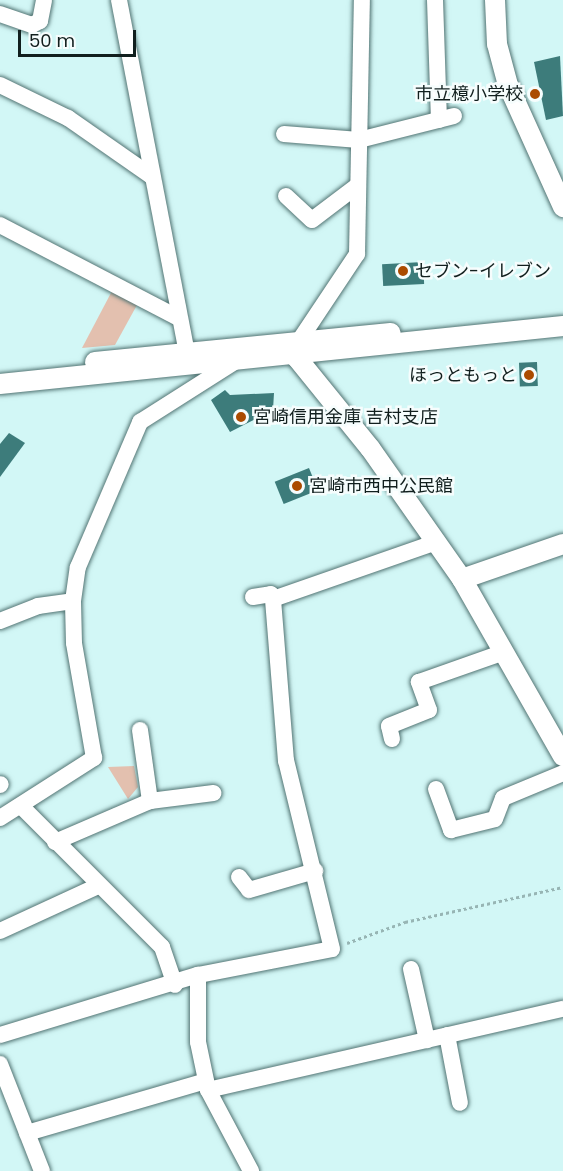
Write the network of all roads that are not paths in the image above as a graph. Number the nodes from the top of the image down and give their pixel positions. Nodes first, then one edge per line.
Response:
1 (44, 0) edge
2 (119, 0) edge
3 (362, 0) edge
4 (435, 0) edge
5 (495, 0) edge
6 (0, 14) edge
7 (0, 85) edge
8 (284, 134) dead end
9 (359, 140) junction
10 (151, 176) junction
11 (357, 186) junction
12 (286, 196) dead end
13 (563, 207) edge
14 (0, 225) edge
15 (177, 317) junction
16 (563, 320) edge
17 (563, 326) edge
18 (298, 349) junction
19 (188, 359) junction
20 (233, 363) junction
21 (0, 372) edge
22 (0, 384) edge
23 (437, 542) junction
24 (563, 544) edge
25 (462, 579) junction
26 (253, 597) dead end
27 (273, 598) junction
28 (73, 601) junction
29 (0, 621) edge
30 (504, 652) junction
31 (140, 730) dead end
32 (392, 739) dead end
33 (563, 756) edge
34 (563, 773) edge
35 (436, 789) dead end
36 (213, 794) dead end
37 (150, 801) junction
38 (22, 807) junction
39 (0, 818) edge
40 (55, 842) junction
41 (315, 871) junction
42 (239, 877) dead end
43 (98, 886) junction
44 (0, 931) edge
45 (411, 969) dead end
46 (198, 975) junction
47 (175, 985) junction
48 (563, 1009) edge
49 (0, 1035) edge
50 (447, 1035) junction
51 (427, 1040) junction
52 (2, 1071) edge
53 (207, 1086) junction
54 (460, 1103) dead end
55 (27, 1133) junction
56 (42, 1171) edge
57 (251, 1171) edge

1 - 6 street
2 - 10 street
3 - 9 street
4 - 9 street
5 - 13 street
7 - 10 street
8 - 9 street
9 - 11 street
10 - 15 street
11 - 12 street
11 - 18 street
14 - 15 street
15 - 19 street
16 - 18 street
17 - 18 street
18 - 19 street
18 - 20 street
18 - 23 street
19 - 20 street
19 - 21 street
19 - 22 street
20 - 28 street
23 - 25 street
23 - 27 street
24 - 25 street
25 - 30 street
26 - 27 street
27 - 41 street
28 - 29 street
28 - 38 street
30 - 32 street
30 - 33 street
31 - 37 street
34 - 35 street
36 - 37 street
37 - 40 street
38 - 39 street
38 - 40 street
40 - 43 street
41 - 42 street
41 - 46 street
43 - 44 street
43 - 47 street
45 - 51 street
46 - 47 street
46 - 53 street
47 - 49 street
48 - 50 street
50 - 51 street
50 - 54 street
51 - 53 street
52 - 55 street
53 - 55 street
53 - 57 street
55 - 56 street

